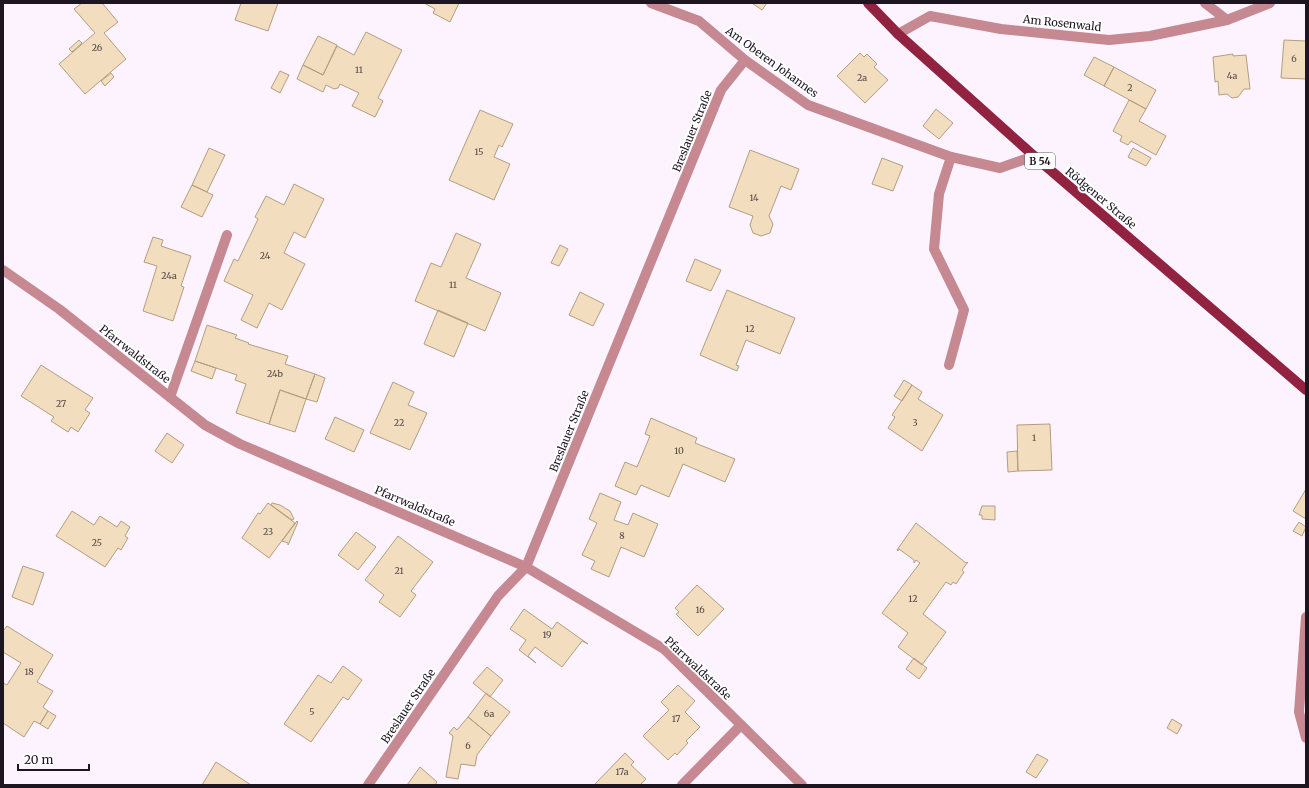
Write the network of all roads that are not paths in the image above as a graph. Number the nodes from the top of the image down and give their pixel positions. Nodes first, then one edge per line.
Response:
1 (651, 3) edge
2 (868, 3) edge
3 (1205, 3) edge
4 (1270, 3) edge
5 (1226, 20) junction
6 (898, 34) junction
7 (745, 60) junction
8 (1034, 156) junction
9 (951, 157) junction
10 (227, 235) dead end
11 (3, 270) edge
12 (949, 365) dead end
13 (1306, 390) edge
14 (170, 397) junction
15 (526, 568) junction
16 (1306, 617) edge
17 (741, 725) junction
18 (1306, 738) edge
19 (368, 785) edge
20 (682, 785) edge
21 (802, 785) edge

1 - 7 street, Am Oberen Johannes
2 - 6 main road, Rödgener Straße / B 54
3 - 5 street
4 - 5 street, Am Rosenwald
5 - 6 street, Am Rosenwald
6 - 8 main road, Rödgener Straße / B 54
7 - 9 street, Am Oberen Johannes
7 - 15 street, Breslauer Straße
8 - 9 street, Am Oberen Johannes
8 - 13 main road, Rödgener Straße / B 54
9 - 12 street
10 - 14 street
11 - 14 street, Pfarrwaldstraße
14 - 15 street, Pfarrwaldstraße
15 - 17 street, Pfarrwaldstraße
15 - 19 street, Breslauer Straße
16 - 18 street
17 - 20 street
17 - 21 street, Pfarrwaldstraße

